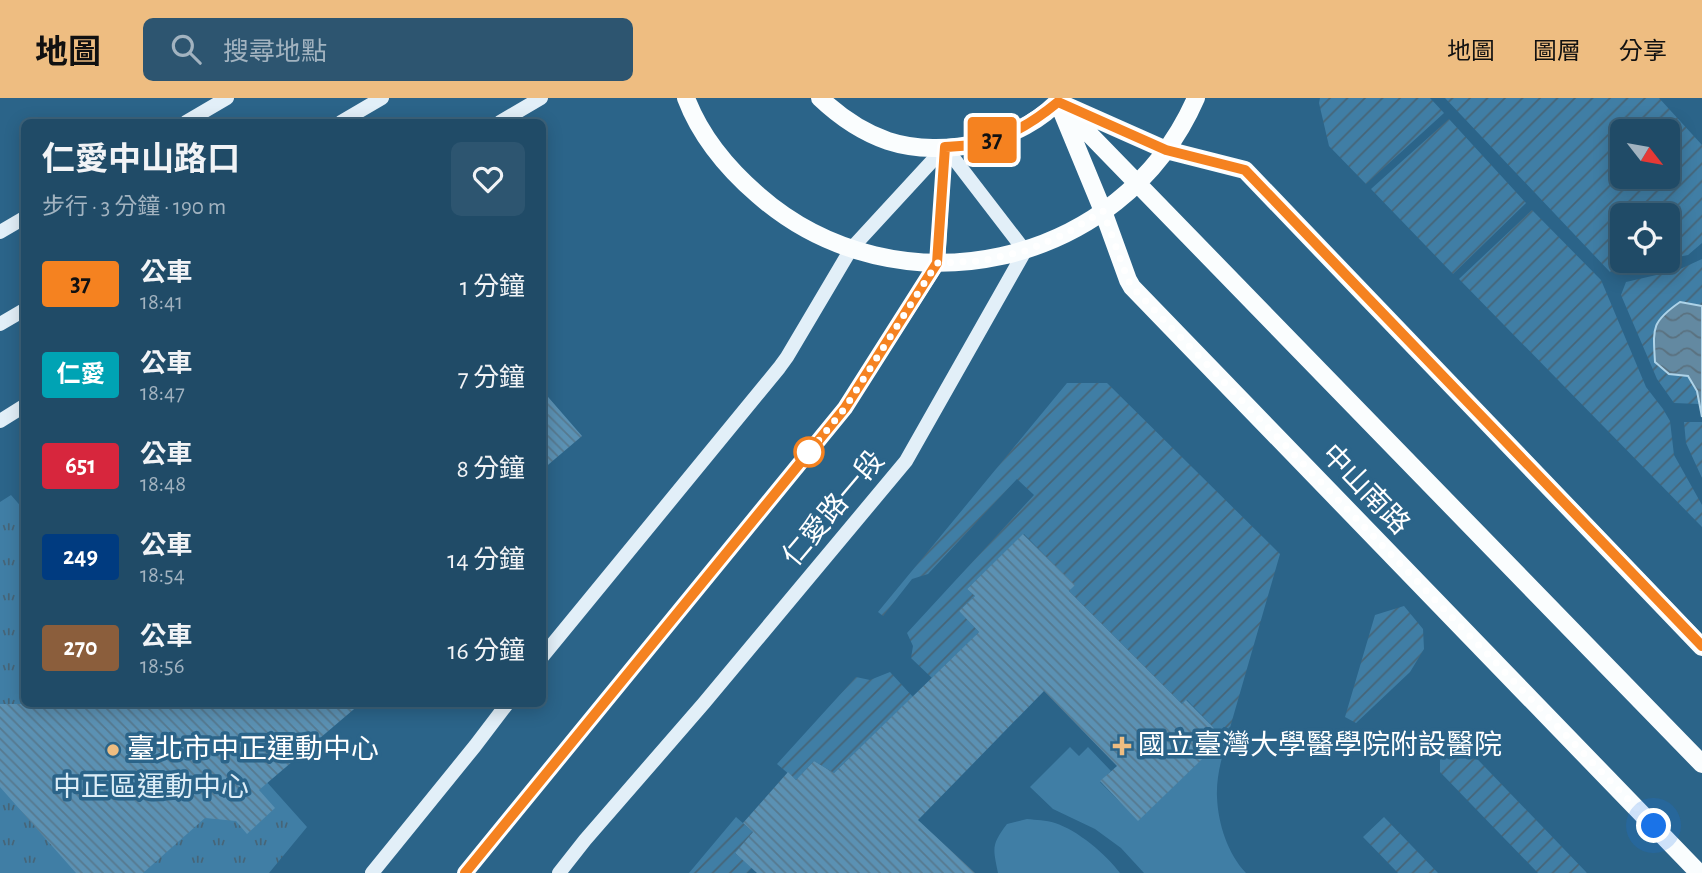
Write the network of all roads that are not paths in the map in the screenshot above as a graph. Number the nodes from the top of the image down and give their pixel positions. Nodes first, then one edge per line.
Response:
1 (227, 98) edge
2 (382, 98) edge
3 (541, 98) edge
4 (685, 98) edge
5 (820, 98) edge
6 (1196, 98) edge
7 (1059, 100) edge
8 (191, 119) edge
9 (346, 119) edge
10 (505, 119) edge
11 (945, 147) junction
12 (1166, 150) junction
13 (1137, 183) junction
14 (1103, 211) junction
15 (21, 220) edge
16 (0, 232) edge
17 (851, 249) junction
18 (1025, 251) junction
19 (937, 263) junction
20 (21, 312) edge
21 (0, 324) edge
22 (21, 408) edge
23 (0, 421) edge
24 (1702, 646) edge
25 (546, 652) edge
26 (506, 707) edge
27 (1702, 764) edge
28 (372, 873) edge
29 (465, 873) edge
30 (559, 873) edge
31 (1699, 873) edge

1 - 8 main road
2 - 9 main road
3 - 10 main road
4 - 17 main road
5 - 11 main road
6 - 12 main road
7 - 11 main road
7 - 12 main road
7 - 13 main road, 中山南路
7 - 14 main road, 中山南路
11 - 17 main road
11 - 18 main road
11 - 19 main road, 仁愛路一段
12 - 13 main road
12 - 24 main road
13 - 14 main road
13 - 27 main road, 中山南路
14 - 18 main road
14 - 31 main road, 中山南路
15 - 16 main road
17 - 19 main road
17 - 25 main road
18 - 19 main road
18 - 30 main road, 仁愛路一段
19 - 29 main road, 仁愛路一段
20 - 21 main road
22 - 23 main road
26 - 28 main road

